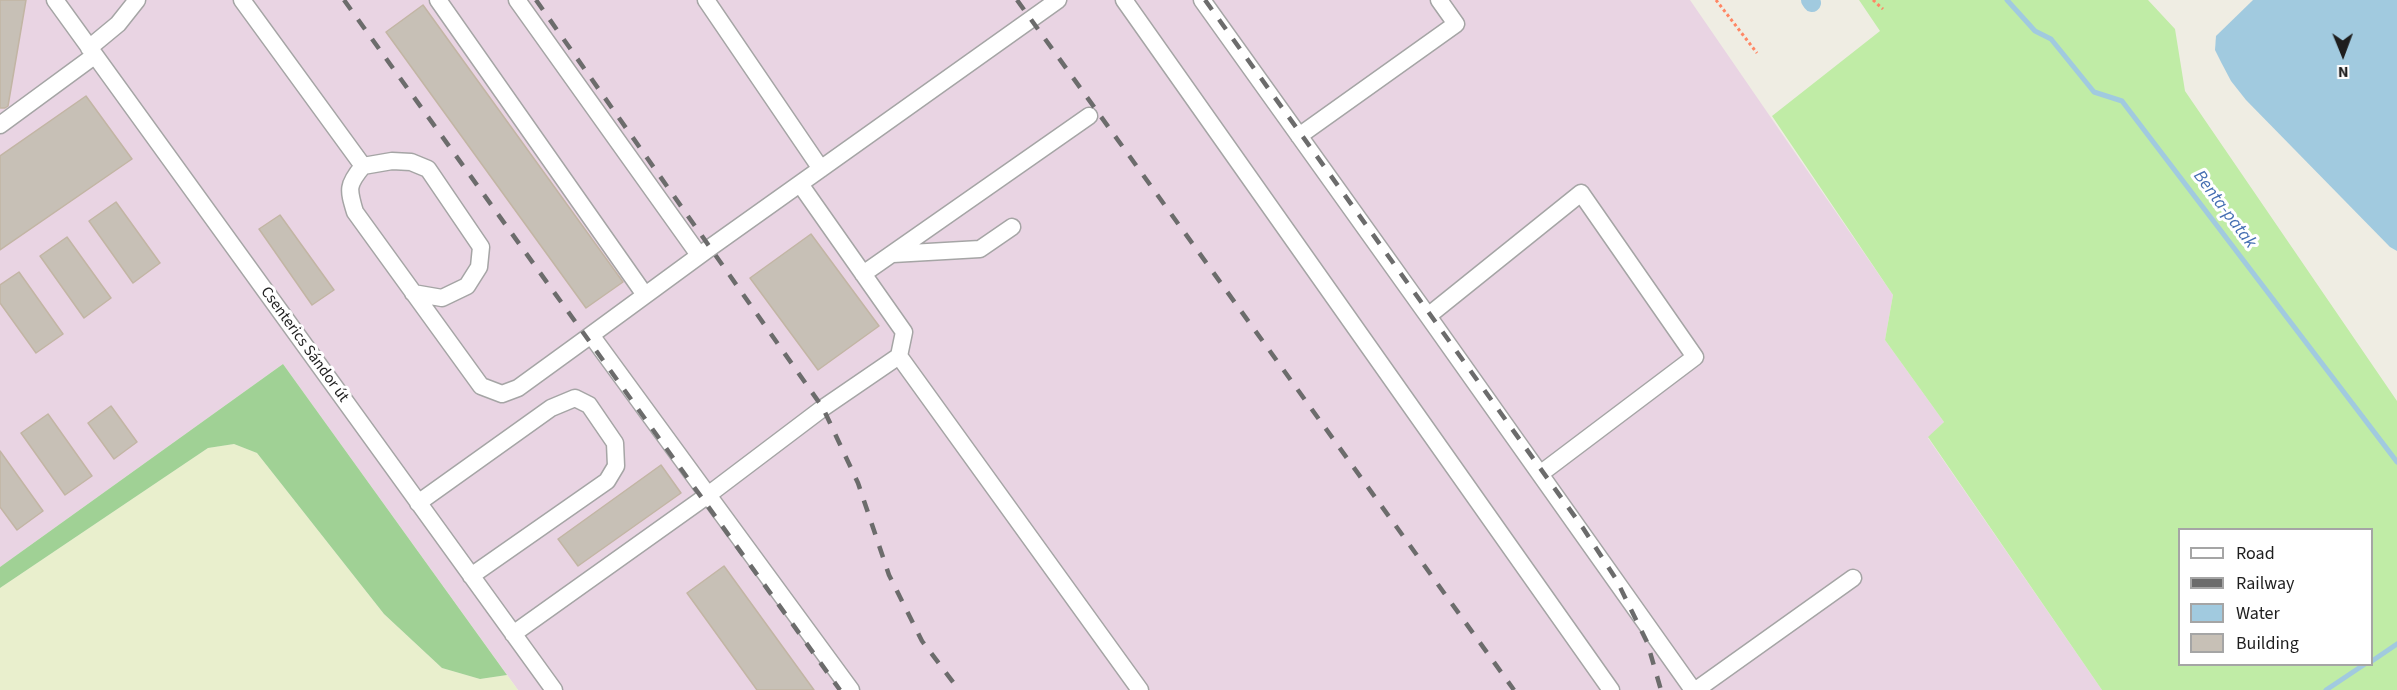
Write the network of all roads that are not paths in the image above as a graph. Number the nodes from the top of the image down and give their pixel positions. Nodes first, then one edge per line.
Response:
1 (55, 0) edge
2 (137, 0) edge
3 (242, 0) edge
4 (438, 0) edge
5 (517, 0) edge
6 (706, 0) edge
7 (1058, 0) edge
8 (1124, 0) edge
9 (1202, 0) edge
10 (1439, 0) edge
11 (91, 52) junction
12 (1089, 116) dead end
13 (0, 125) edge
14 (1299, 136) junction
15 (363, 166) junction
16 (821, 169) junction
17 (800, 184) junction
18 (1012, 227) dead end
19 (892, 254) junction
20 (699, 255) junction
21 (863, 274) junction
22 (413, 293) junction
23 (645, 295) junction
24 (1428, 315) junction
25 (591, 335) junction
26 (899, 356) junction
27 (1540, 474) junction
28 (708, 495) junction
29 (418, 503) junction
30 (471, 576) junction
31 (1853, 578) dead end
32 (513, 634) junction
33 (554, 690) edge
34 (851, 690) edge
35 (1140, 690) edge
36 (1611, 690) edge
37 (1694, 690) edge

1 - 11 street, Csenterics Sándor út
2 - 11 street
3 - 15 street
4 - 23 street
5 - 20 street
6 - 16 street
7 - 16 street
8 - 36 street
9 - 14 street
10 - 14 street
11 - 13 street
11 - 29 street, Csenterics Sándor út
12 - 19 street
14 - 24 street
15 - 22 street
15 - 22 street
16 - 17 street
17 - 20 street
17 - 21 street
18 - 19 street
19 - 21 street
20 - 23 street
21 - 26 street
22 - 25 street
23 - 25 street
24 - 27 street
24 - 27 street
25 - 28 street
26 - 28 street
26 - 35 street
27 - 37 street
28 - 32 street
28 - 34 street
29 - 30 street, Csenterics Sándor út
29 - 30 street
30 - 32 street, Csenterics Sándor út
31 - 37 street
32 - 33 street, Csenterics Sándor út

